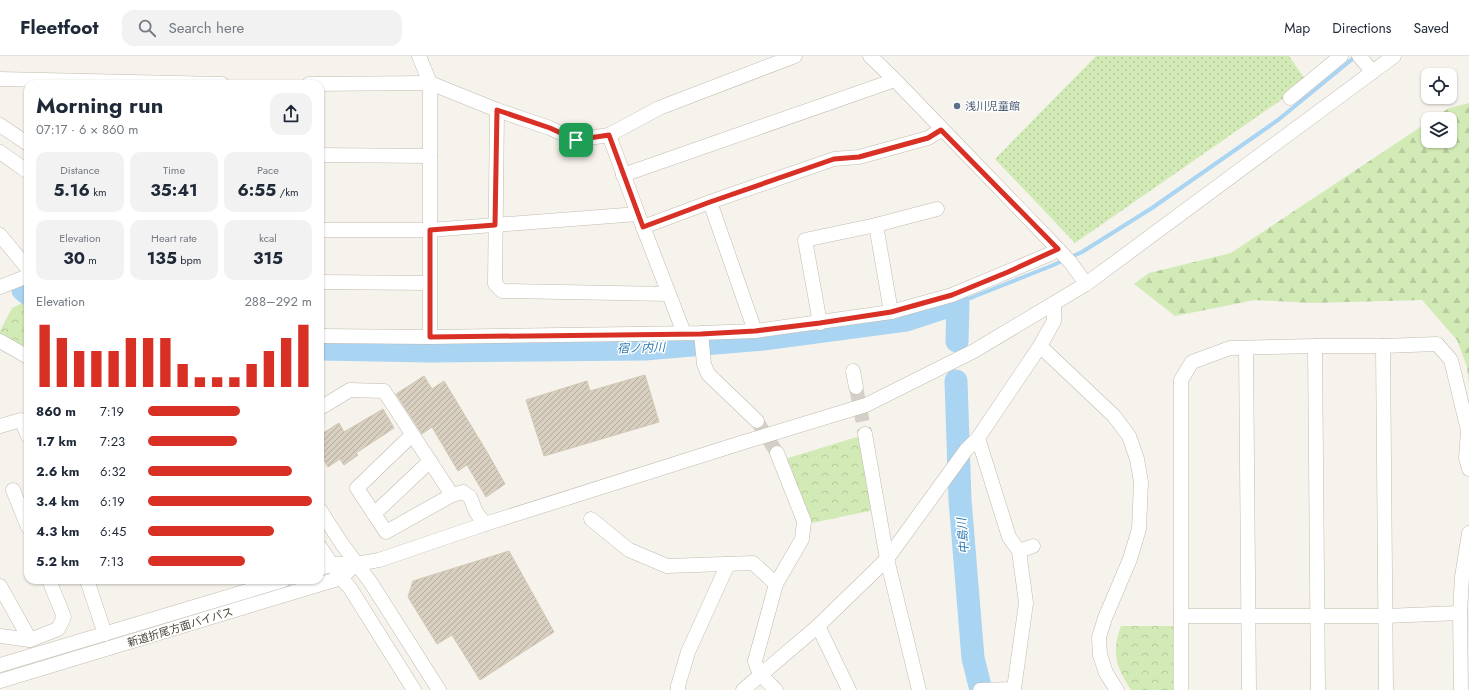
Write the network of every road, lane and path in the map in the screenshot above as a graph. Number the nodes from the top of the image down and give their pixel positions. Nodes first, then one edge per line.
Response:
1 (420, 56) edge
2 (795, 56) edge
3 (870, 56) edge
4 (1340, 56) edge
5 (1394, 56) edge
6 (1361, 57) edge
7 (1373, 72) junction
8 (0, 79) edge
9 (44, 80) edge
10 (895, 80) junction
11 (430, 83) junction
12 (324, 84) edge
13 (1290, 98) dead end
14 (497, 110) junction
15 (0, 125) edge
16 (941, 130) junction
17 (609, 135) junction
18 (24, 141) edge
19 (0, 152) edge
20 (324, 155) edge
21 (430, 156) junction
22 (24, 169) edge
23 (623, 175) junction
24 (710, 202) junction
25 (937, 210) dead end
26 (640, 220) junction
27 (495, 225) junction
28 (876, 225) junction
29 (324, 230) edge
30 (430, 230) junction
31 (0, 235) edge
32 (1064, 255) junction
33 (24, 264) edge
34 (24, 278) edge
35 (324, 282) edge
36 (429, 283) junction
37 (1086, 284) junction
38 (0, 287) edge
39 (669, 294) junction
40 (1054, 304) junction
41 (891, 312) junction
42 (820, 323) junction
43 (755, 331) junction
44 (684, 333) junction
45 (324, 336) edge
46 (430, 337) junction
47 (701, 337) junction
48 (0, 341) edge
49 (1040, 346) junction
50 (1315, 346) junction
51 (1382, 346) junction
52 (1246, 348) junction
53 (24, 355) edge
54 (853, 371) dead end
55 (856, 387) tunnel mouth
56 (324, 406) edge
57 (757, 421) tunnel mouth
58 (0, 426) edge
59 (24, 427) edge
60 (865, 434) tunnel mouth
61 (412, 435) junction
62 (978, 438) junction
63 (777, 453) tunnel mouth
64 (430, 461) junction
65 (1469, 469) edge
66 (13, 490) dead end
67 (452, 495) junction
68 (374, 514) junction
69 (324, 516) edge
70 (24, 517) edge
71 (591, 519) dead end
72 (484, 524) junction
73 (1469, 533) edge
74 (1033, 546) dead end
75 (1019, 551) junction
76 (887, 558) junction
77 (356, 564) junction
78 (728, 564) junction
79 (326, 566) edge
80 (341, 578) junction
81 (324, 583) edge
82 (51, 584) edge
83 (88, 584) edge
84 (271, 584) edge
85 (321, 584) edge
86 (776, 584) junction
87 (0, 586) edge
88 (1460, 614) junction
89 (1318, 615) junction
90 (1181, 616) junction
91 (1385, 616) junction
92 (1249, 617) junction
93 (818, 626) junction
94 (105, 634) junction
95 (0, 636) edge
96 (30, 640) junction
97 (0, 665) edge
98 (760, 675) junction
99 (0, 681) edge
100 (1014, 689) edge
101 (414, 690) edge
102 (439, 690) edge
103 (678, 690) edge
104 (743, 690) edge
105 (776, 690) edge
106 (848, 690) edge
107 (919, 690) edge
108 (984, 690) edge
109 (1117, 690) edge
110 (1181, 690) edge
111 (1249, 690) edge
112 (1318, 690) edge
113 (1386, 690) edge
114 (1461, 690) edge

1 - 11 street
2 - 17 street
3 - 10 street
4 - 13 street
5 - 7 street
6 - 7 street
7 - 37 street
8 - 9 street
10 - 16 street
10 - 23 street
11 - 12 street
11 - 14 street
11 - 21 street
14 - 17 street
14 - 27 street
15 - 18 street
16 - 24 street
16 - 32 street
17 - 23 street
19 - 22 street
20 - 21 street
21 - 30 street
23 - 26 street
24 - 26 street
24 - 43 street
25 - 28 street
26 - 27 street
26 - 39 street
27 - 30 street
27 - 39 street
28 - 41 street
28 - 42 street
29 - 30 street
30 - 36 street
31 - 33 street
32 - 37 street
32 - 41 street
34 - 38 street
35 - 36 street
36 - 46 street
37 - 40 street
39 - 44 street
40 - 49 street
40 - 72 street
41 - 42 street
42 - 43 street
43 - 47 street
44 - 46 street
44 - 47 street
45 - 46 street
47 - 57 street
48 - 53 street
49 - 62 street
49 - 109 street
50 - 51 street
50 - 52 street
50 - 89 street
51 - 65 street
51 - 91 street
52 - 90 street
52 - 92 street
54 - 55 street
56 - 61 street
58 - 59 street
60 - 76 street
61 - 64 street
61 - 68 street
62 - 75 street
62 - 76 street
63 - 86 street
64 - 67 street
64 - 68 street
66 - 70 street
67 - 68 street
67 - 72 street
69 - 77 street
71 - 78 street
72 - 77 street
73 - 88 street
74 - 75 street
75 - 100 street
76 - 93 street
76 - 107 street
77 - 79 street
77 - 80 street, 新道折尾方面バイパス
77 - 102 street
78 - 86 street
78 - 103 street
79 - 80 street
80 - 81 street, 新道折尾方面バイパス
80 - 101 street
82 - 96 street
83 - 94 street
84 - 94 street
85 - 99 street, 新道折尾方面バイパス
86 - 98 street
87 - 96 street
88 - 91 street
88 - 114 street
89 - 91 street
89 - 92 street
89 - 112 street
90 - 92 street
90 - 110 street
91 - 113 street
92 - 111 street
93 - 98 street
93 - 106 street
94 - 97 street
95 - 96 street
98 - 104 street
98 - 105 street
100 - 108 street

